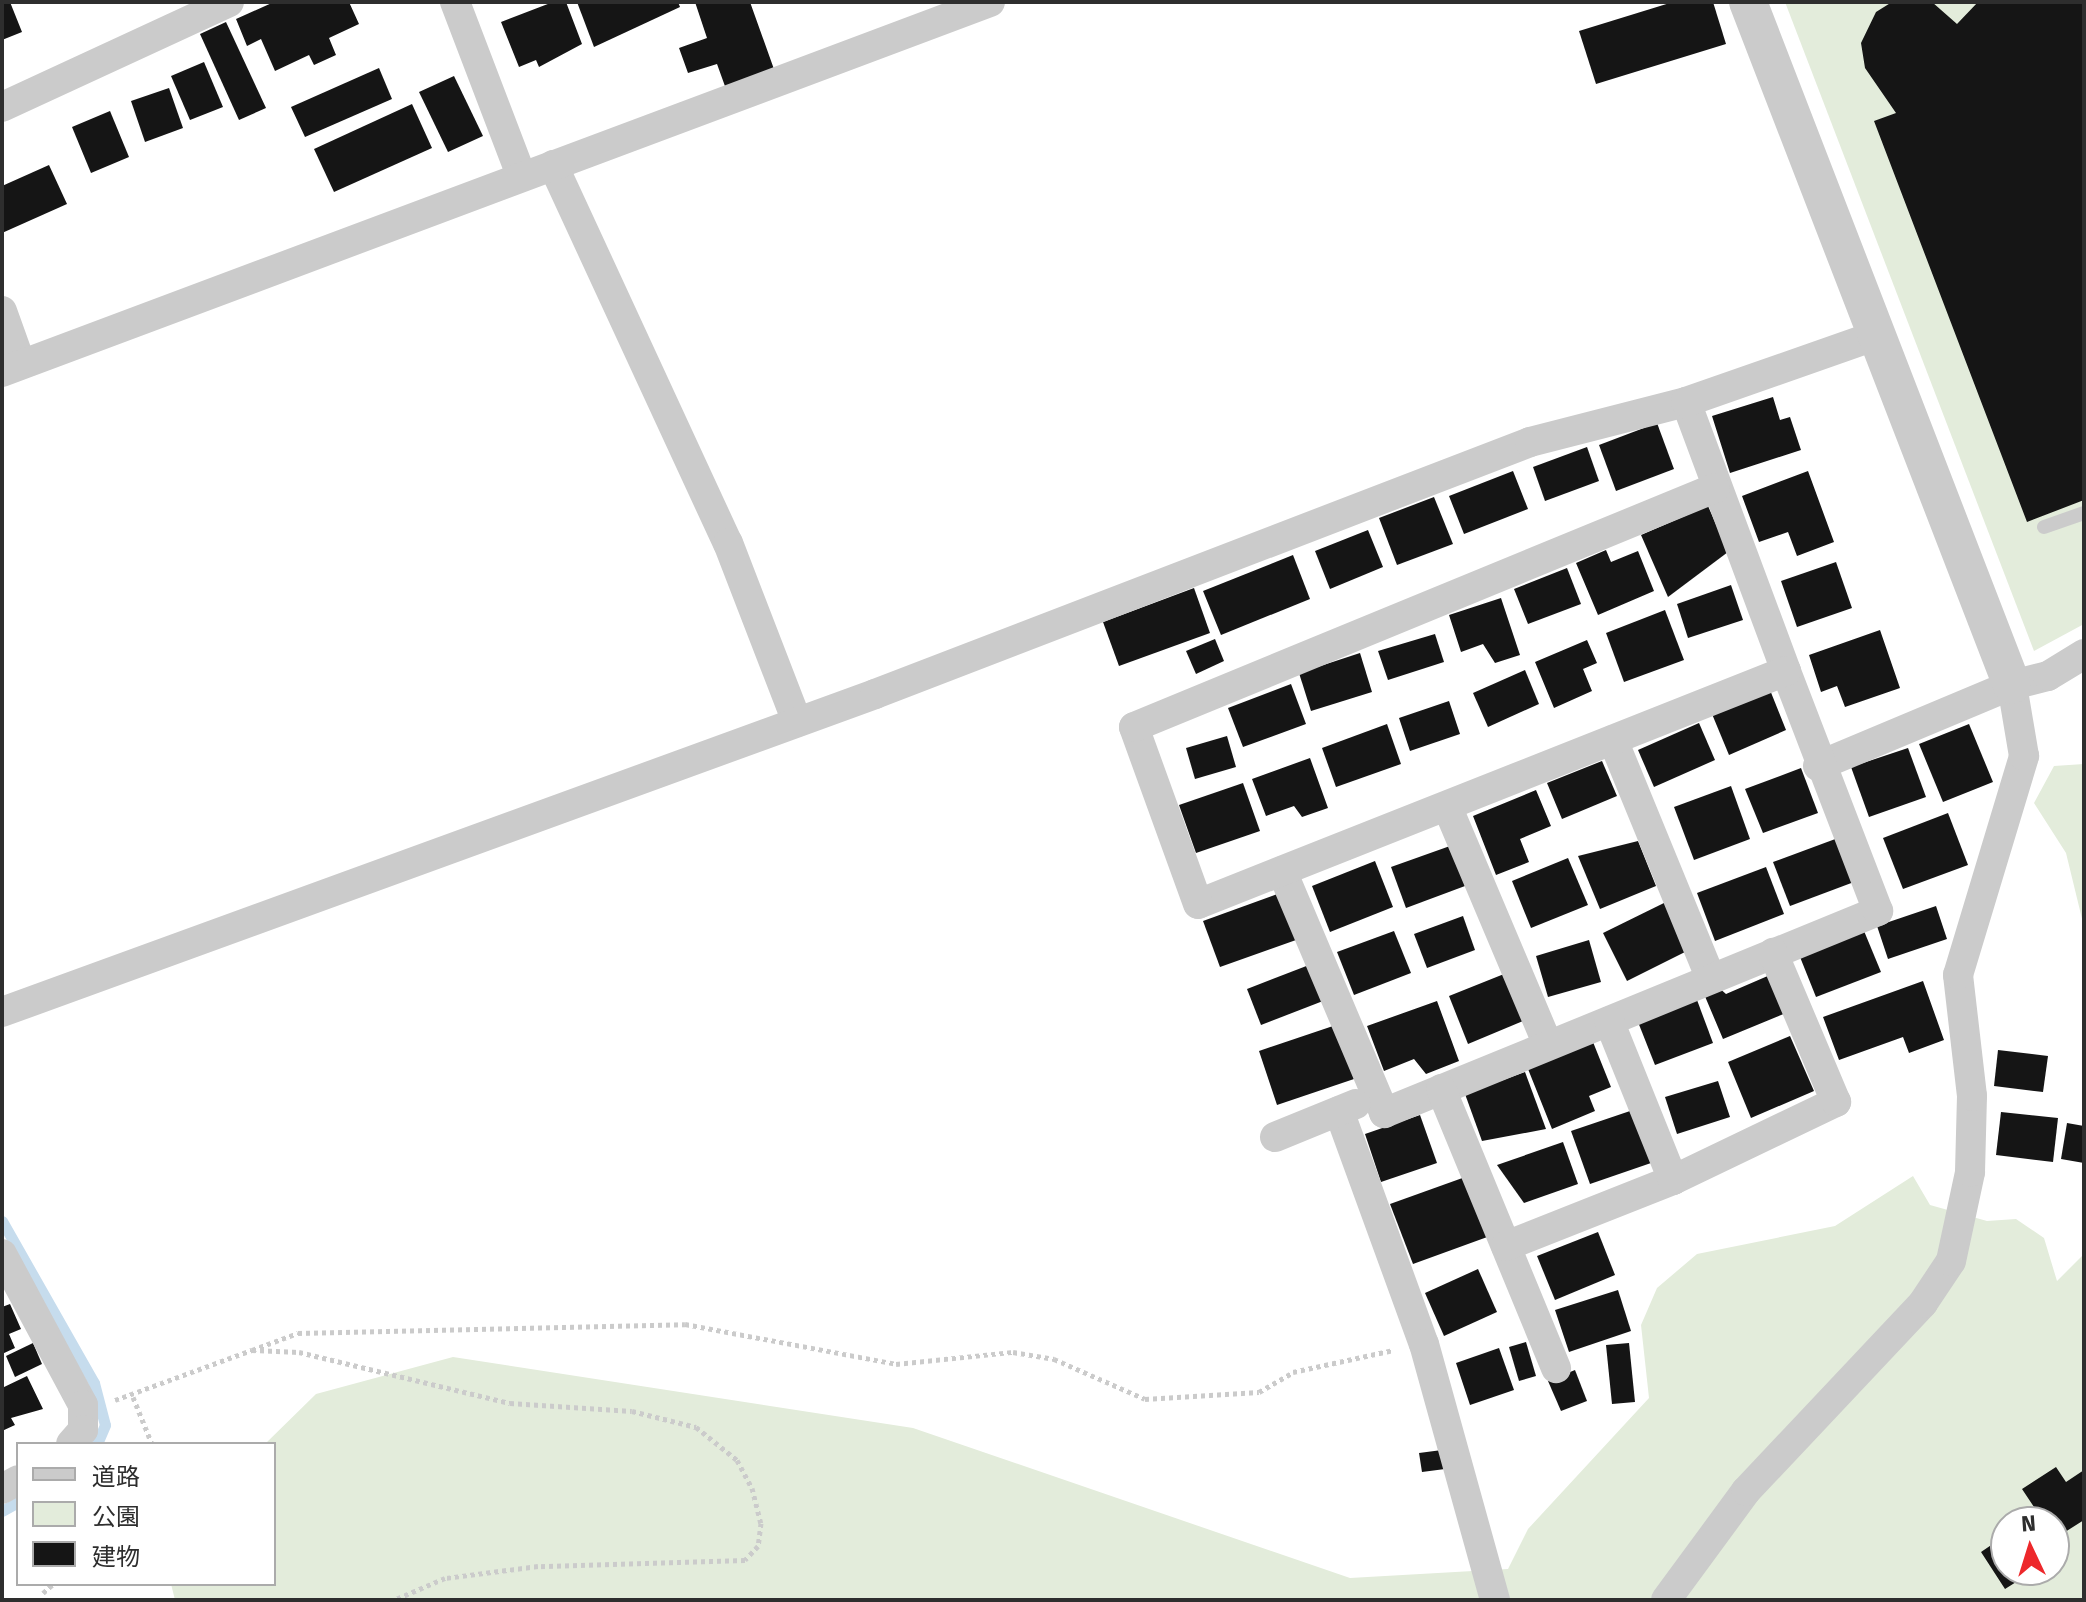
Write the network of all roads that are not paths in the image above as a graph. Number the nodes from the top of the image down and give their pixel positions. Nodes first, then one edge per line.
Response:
1 (229, 2) edge
2 (455, 2) edge
3 (990, 2) edge
4 (1748, 2) edge
5 (2, 107) edge
6 (553, 165) junction
7 (521, 175) junction
8 (2, 311) edge
9 (1872, 337) junction
10 (12, 368) edge
11 (1686, 402) junction
12 (1715, 488) junction
13 (2084, 513) edge
14 (2044, 527) dead end
15 (2084, 654) edge
16 (1786, 671) junction
17 (2012, 685) junction
18 (797, 722) junction
19 (1613, 740) junction
20 (1818, 766) junction
21 (1447, 806) junction
22 (1282, 871) junction
23 (1773, 953) junction
24 (1711, 979) junction
25 (2, 1012) edge
26 (1609, 1021) junction
27 (1548, 1045) junction
28 (1441, 1089) junction
29 (1377, 1096) junction
30 (1339, 1111) junction
31 (1275, 1137) dead end
32 (1673, 1180) junction
33 (1506, 1246) junction
34 (2, 1254) edge
35 (1556, 1368) dead end
36 (73, 1442) edge
37 (1495, 1600) edge
38 (1666, 1600) edge

1 - 5 street
2 - 7 street
3 - 6 street
4 - 9 street
6 - 7 street
6 - 18 street
7 - 10 street
8 - 10 street
9 - 11 street
9 - 17 street
11 - 12 street
11 - 18 street
12 - 16 street
12 - 22 street
13 - 14 lane
15 - 17 street
16 - 19 street
16 - 20 street
17 - 20 street
17 - 38 street
18 - 25 street
19 - 21 street
19 - 24 street
20 - 23 street
21 - 22 street
21 - 27 street
22 - 29 street
23 - 24 street
23 - 32 street
24 - 26 street
26 - 27 street
26 - 32 street
27 - 28 street
28 - 29 street
28 - 33 street
29 - 30 street
30 - 31 street
30 - 37 street
32 - 33 street
33 - 35 street
34 - 36 street

